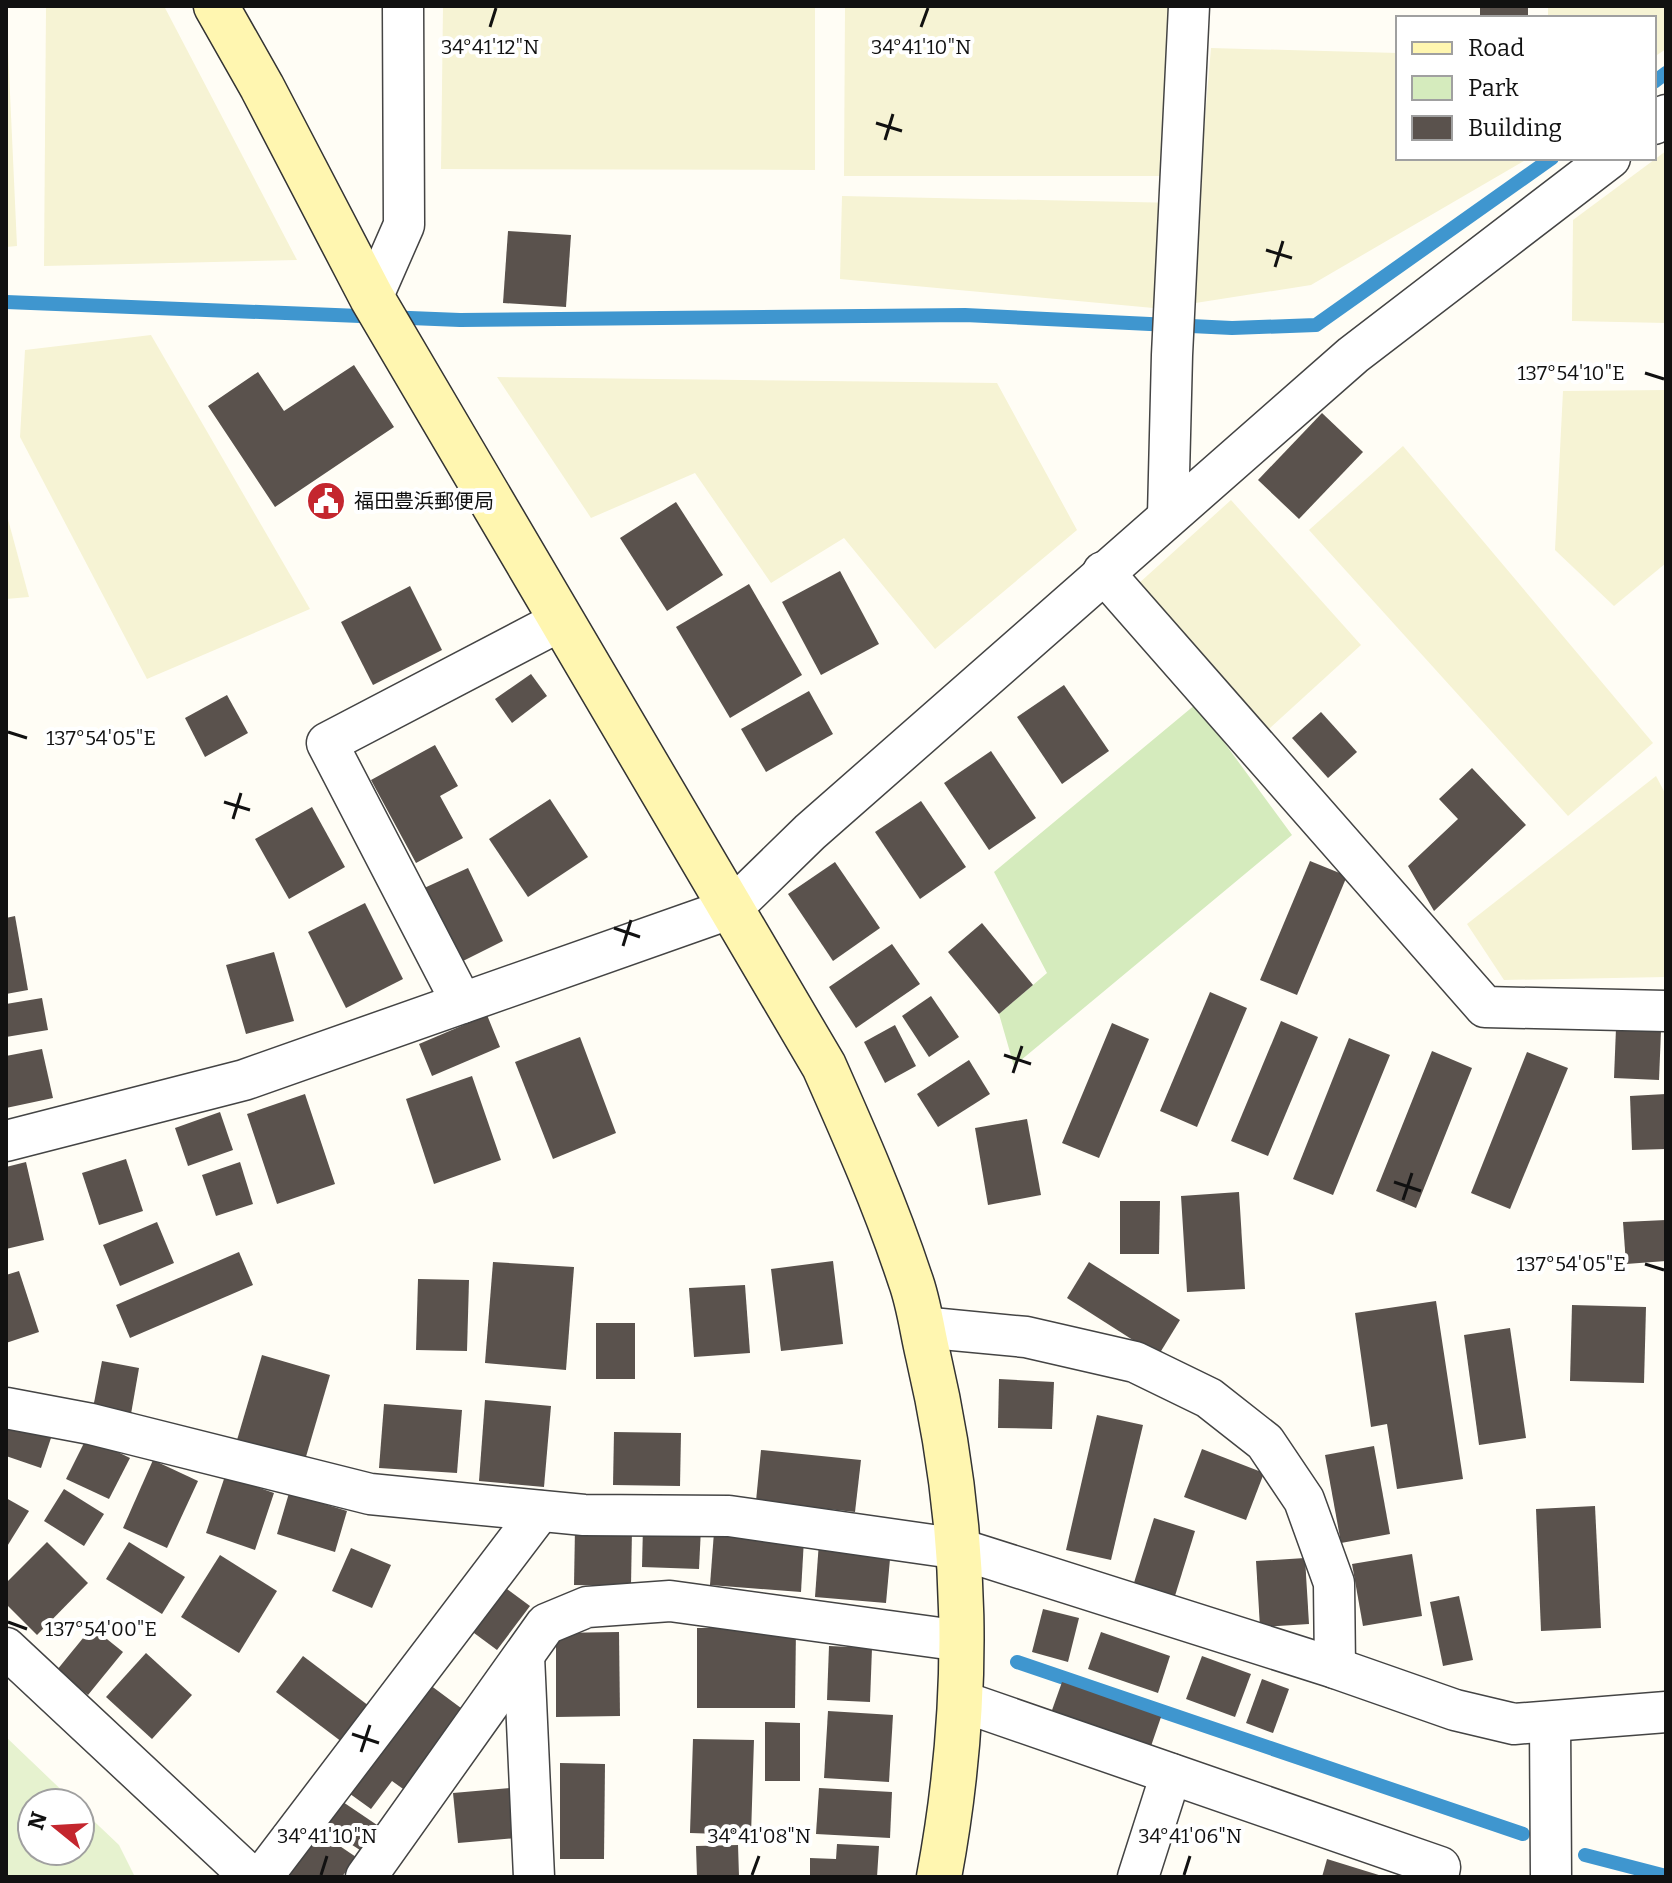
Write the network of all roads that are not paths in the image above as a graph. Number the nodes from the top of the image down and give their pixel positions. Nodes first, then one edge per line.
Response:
1 (216, 6) edge
2 (403, 6) edge
3 (1189, 6) edge
4 (1607, 160) edge
5 (372, 298) junction
6 (1168, 515) junction
7 (1103, 572) junction
8 (562, 620) junction
9 (732, 908) junction
10 (462, 1003) junction
11 (1666, 1011) edge
12 (6, 1141) edge
13 (921, 1327) junction
14 (6, 1408) edge
15 (540, 1511) junction
16 (960, 1549) junction
17 (962, 1641) junction
18 (6, 1648) edge
19 (524, 1656) junction
20 (1335, 1668) junction
21 (961, 1701) junction
22 (1666, 1712) edge
23 (1550, 1722) junction
24 (1171, 1774) junction
25 (251, 1877) edge
26 (262, 1877) edge
27 (366, 1877) edge
28 (534, 1877) edge
29 (939, 1877) edge
30 (1138, 1877) edge
31 (1438, 1877) edge
32 (1551, 1877) edge

1 - 5 street
2 - 5 street
3 - 6 street
4 - 6 street
5 - 8 street
6 - 7 street
7 - 9 street
7 - 11 street
8 - 9 street
8 - 10 street
9 - 10 street
9 - 13 street
10 - 12 street
13 - 16 street
13 - 20 street
14 - 15 street
15 - 16 street
15 - 26 street
16 - 17 street
16 - 20 street
17 - 19 street
17 - 21 street
18 - 25 street
19 - 27 street
19 - 28 street
20 - 23 street
21 - 24 street
21 - 29 street
22 - 23 street
23 - 32 street
24 - 30 street
24 - 31 street

